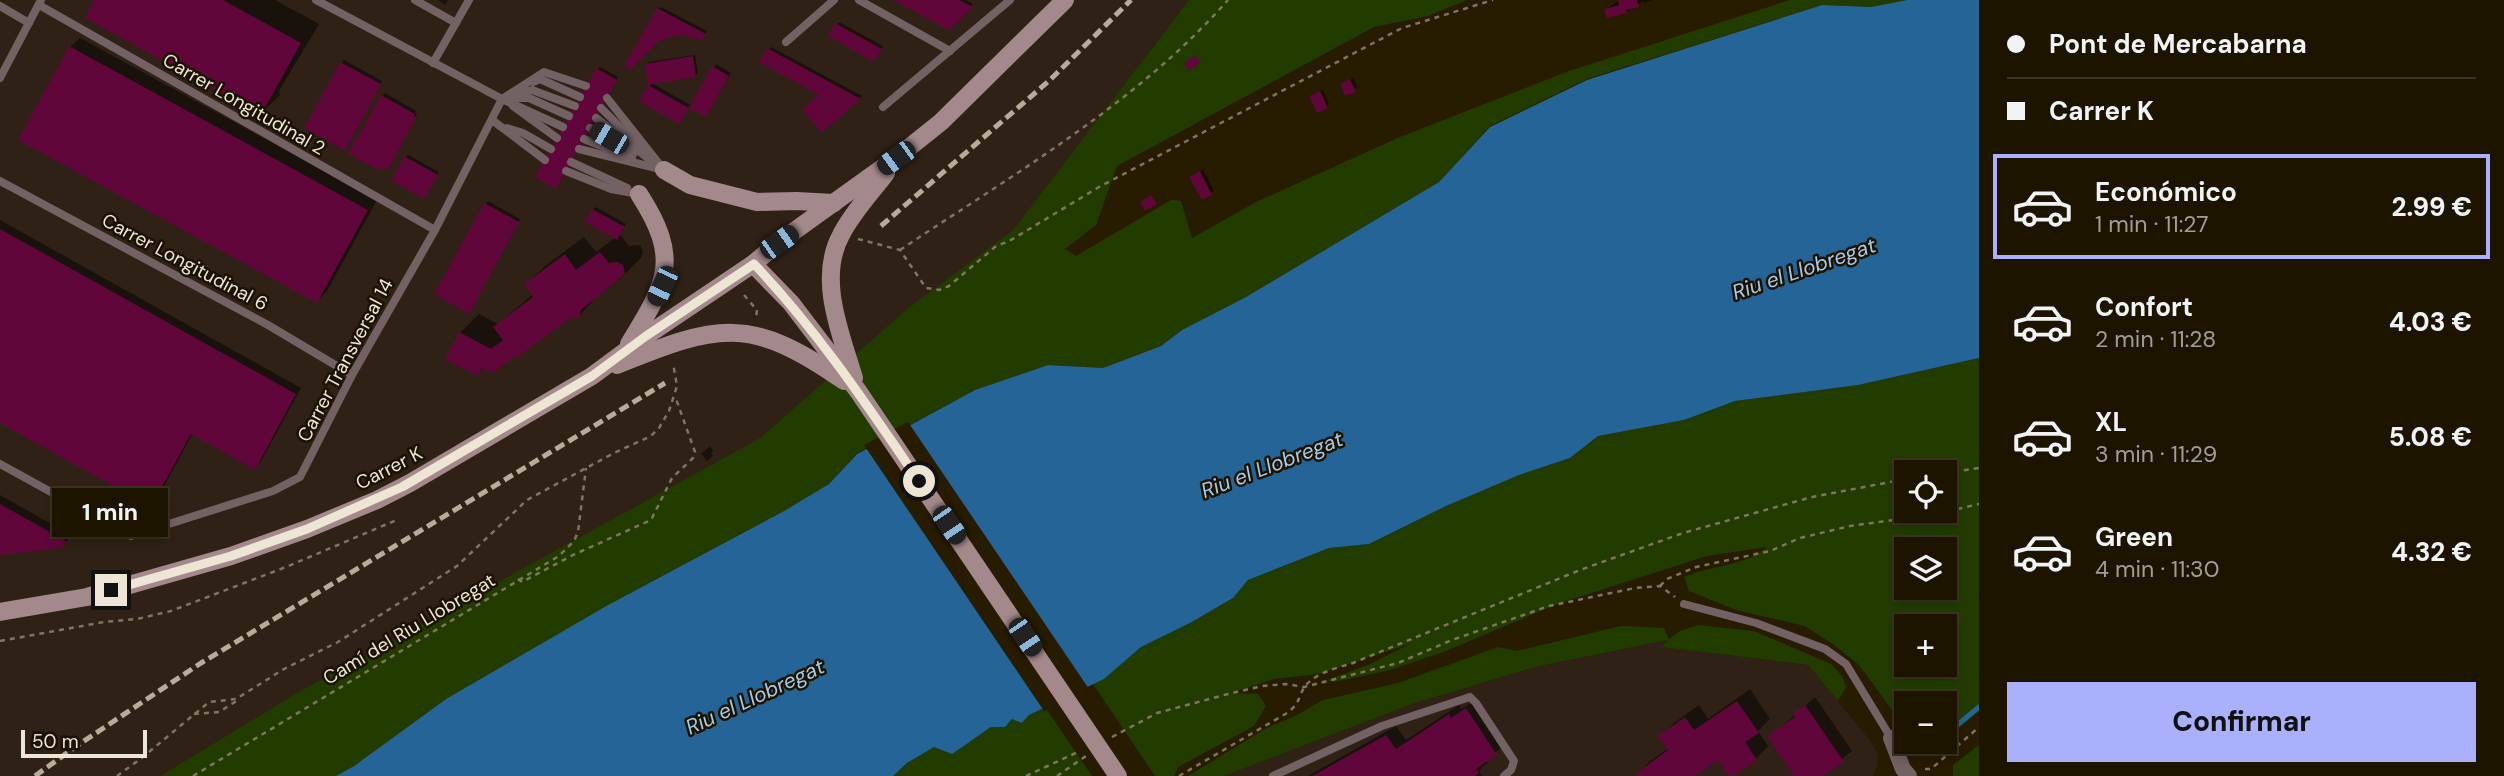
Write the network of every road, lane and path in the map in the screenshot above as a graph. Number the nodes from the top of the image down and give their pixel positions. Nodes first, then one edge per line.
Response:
1 (317, 0) edge
2 (415, 0) edge
3 (469, 0) edge
4 (834, 0) edge
5 (859, 0) edge
6 (1010, 0) edge
7 (1065, 0) edge
8 (1228, 0) edge
9 (1493, 0) edge
10 (40, 3) edge
11 (0, 6) edge
12 (29, 23) junction
13 (456, 23) junction
14 (786, 42) dead end
15 (950, 51) junction
16 (0, 55) edge
17 (9, 61) junction
18 (433, 63) junction
19 (0, 78) edge
20 (586, 86) dead end
21 (580, 97) dead end
22 (607, 98) dead end
23 (502, 99) junction
24 (575, 106) dead end
25 (883, 107) dead end
26 (601, 108) dead end
27 (569, 116) dead end
28 (596, 118) dead end
29 (492, 120) junction
30 (504, 127) junction
31 (563, 127) dead end
32 (590, 128) dead end
33 (557, 138) dead end
34 (584, 139) dead end
35 (551, 149) dead end
36 (579, 149) dead end
37 (896, 158) junction
38 (545, 160) dead end
39 (571, 162) dead end
40 (664, 170) junction
41 (566, 172) dead end
42 (0, 181) edge
43 (639, 194) junction
44 (834, 203) junction
45 (435, 230) junction
46 (841, 234) junction
47 (900, 250) junction
48 (754, 264) junction
49 (744, 295) dead end
50 (756, 319) dead end
51 (664, 346) junction
52 (625, 351) junction
53 (352, 375) junction
54 (592, 376) junction
55 (858, 391) junction
56 (674, 395) junction
57 (0, 464) edge
58 (586, 468) junction
59 (1979, 468) edge
60 (1957, 471) edge
61 (1894, 481) edge
62 (1979, 504) edge
63 (399, 519) dead end
64 (519, 579) junction
65 (1660, 586) junction
66 (1684, 604) joint
67 (0, 612) edge
68 (0, 641) edge
69 (1304, 687) junction
70 (243, 695) junction
71 (194, 714) junction
72 (1979, 727) edge
73 (1891, 738) joint
74 (1104, 740) dead end
75 (1082, 751) dead end
76 (1903, 774) edge
77 (117, 776) edge
78 (192, 776) edge
79 (1026, 776) edge
80 (1118, 776) edge
81 (1179, 776) edge
82 (1273, 776) edge
83 (1504, 776) edge

1 - 18 lane
2 - 13 lane
3 - 13 lane
4 - 14 lane
5 - 15 lane
6 - 15 lane
7 - 37 main road
8 - 47 path
9 - 47 path
10 - 12 lane
10 - 45 lane, Carrer Longitudinal 2
11 - 12 lane
12 - 17 lane
13 - 18 lane
15 - 25 lane
16 - 17 lane
17 - 19 lane
18 - 23 lane
20 - 23 lane
21 - 23 lane
22 - 40 lane
23 - 24 lane
23 - 27 lane
23 - 29 lane, Carrer Transversal 14
23 - 31 lane
23 - 33 lane
26 - 40 lane
28 - 40 lane
29 - 30 lane
29 - 45 lane, Carrer Transversal 14
30 - 35 lane
30 - 38 lane
32 - 40 lane
34 - 40 lane
36 - 40 lane
37 - 44 main road, Carrer K
37 - 46 main road
39 - 43 lane
40 - 44 main road
41 - 43 lane
42 - 53 lane, Carrer Longitudinal 6
43 - 52 main road
44 - 48 main road, Carrer K
45 - 53 lane, Carrer Transversal 14
46 - 47 path
46 - 55 main road
48 - 52 main road, Carrer K
48 - 55 main road
49 - 50 path
51 - 54 main road
51 - 55 main road
51 - 56 path
52 - 54 main road, Carrer K
53 - 57 lane, Carrer Transversal 14
54 - 67 main road, Carrer K
55 - 80 main road
56 - 58 path
56 - 64 path
58 - 64 path, Camí del Riu Llobregat
58 - 70 path
59 - 60 path
61 - 69 path
62 - 65 path
63 - 68 path
64 - 78 path, Camí del Riu Llobregat
65 - 66 path
65 - 69 path
66 - 73 lane
69 - 74 path
69 - 81 path
70 - 71 path
70 - 71 path
71 - 77 path
72 - 76 path
73 - 76 street
75 - 79 path
82 - 83 lane

